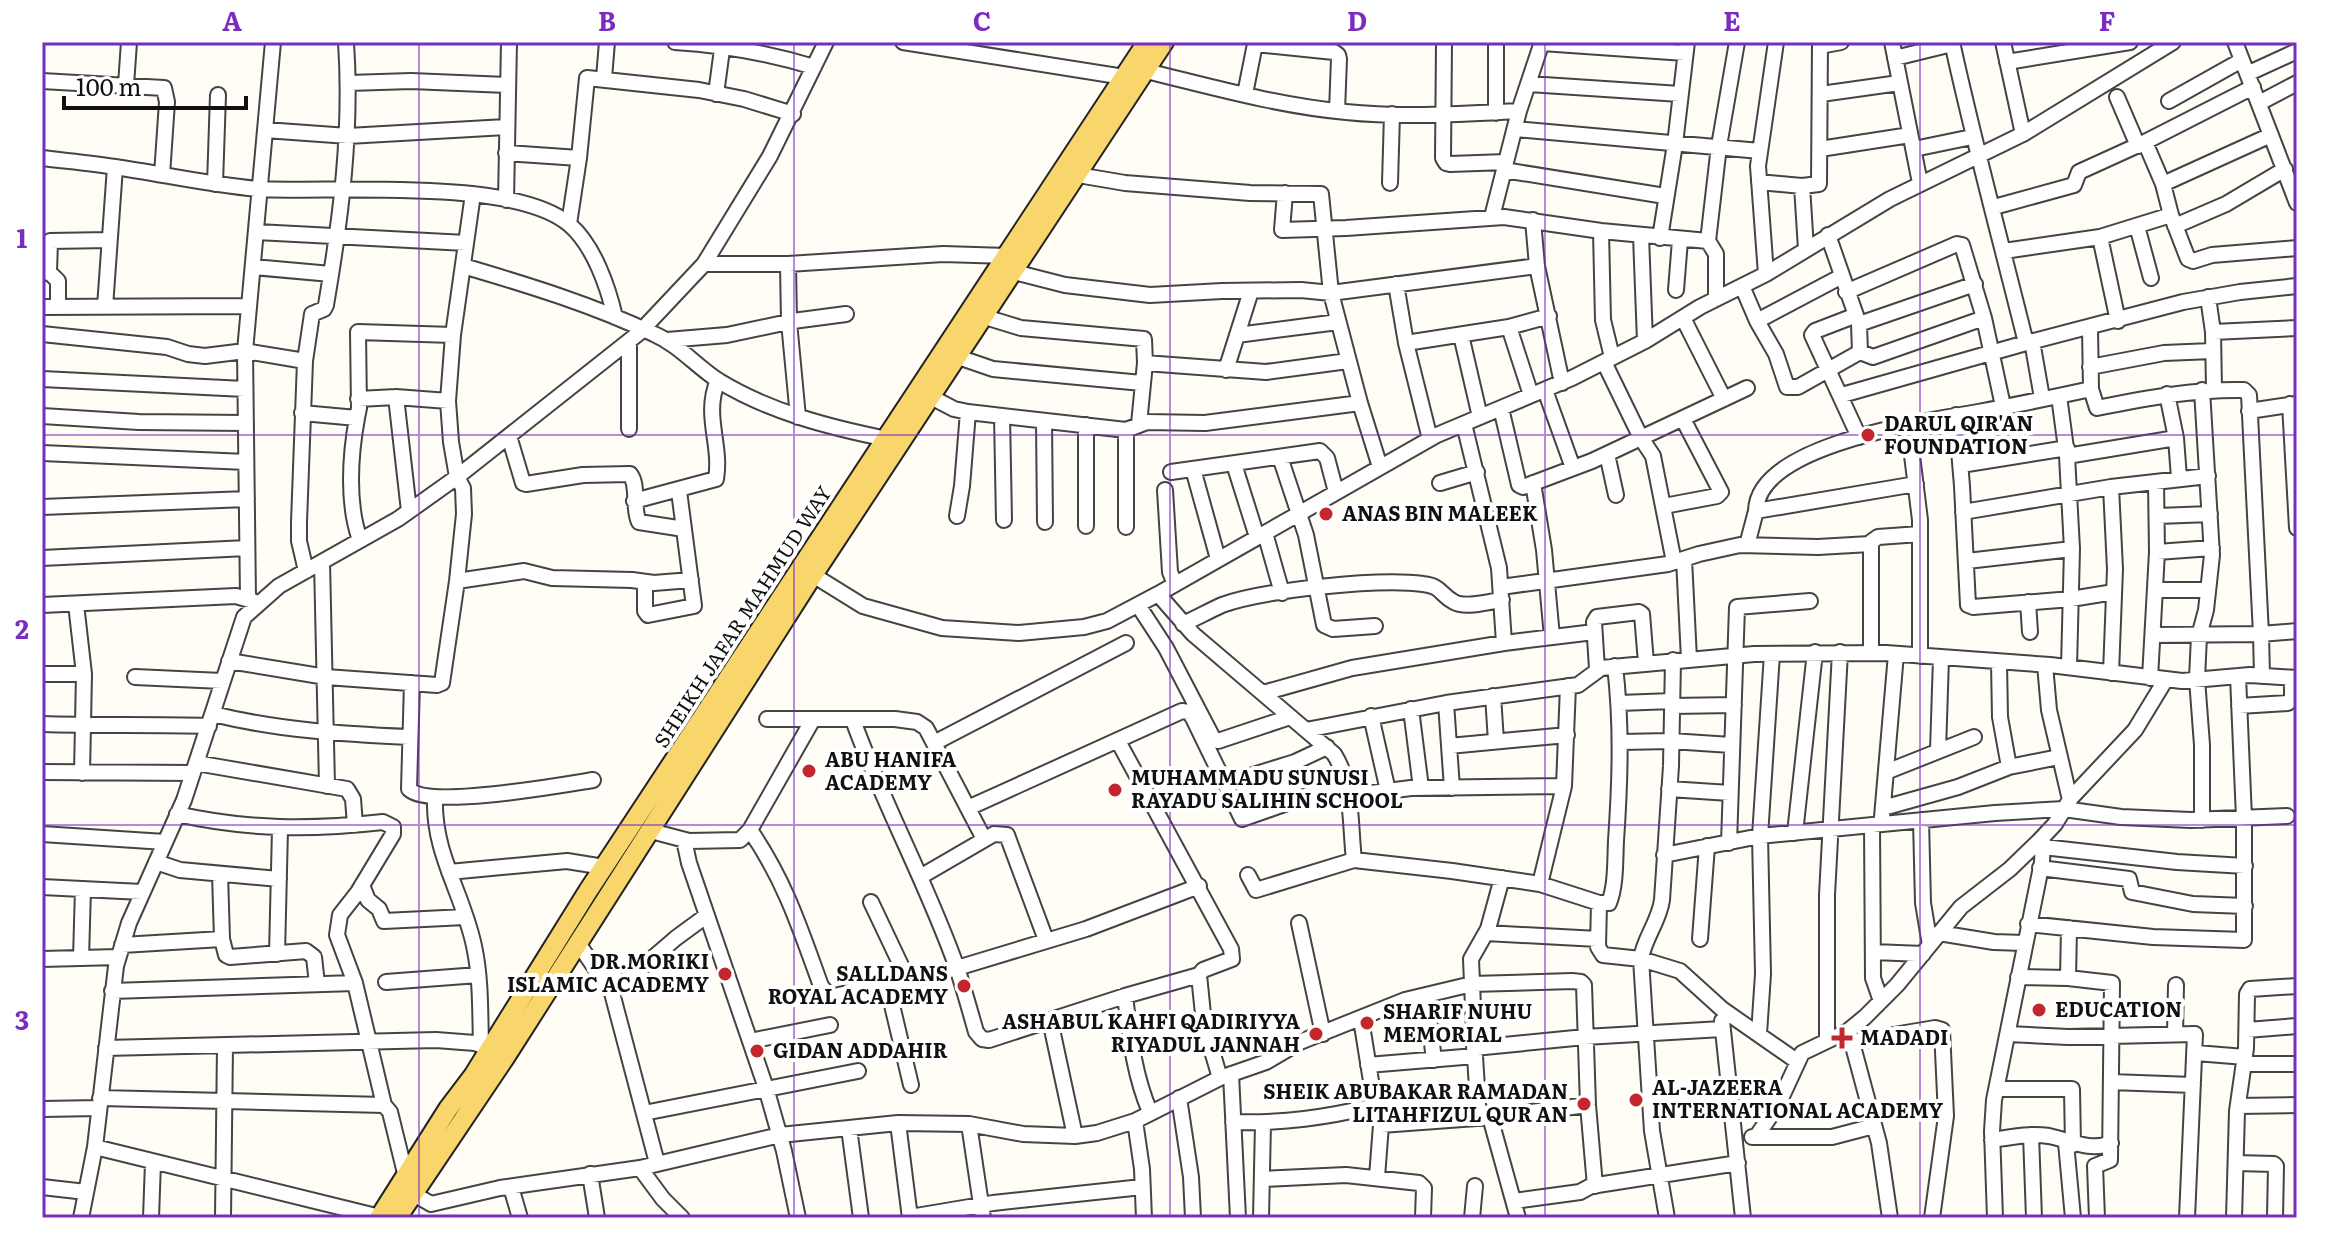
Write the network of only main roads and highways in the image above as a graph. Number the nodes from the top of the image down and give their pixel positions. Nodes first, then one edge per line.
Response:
1 (1147, 42) edge
2 (1164, 42) edge
3 (1011, 264) junction
4 (492, 1049) junction
5 (386, 1218) edge

1 - 3 main road, SHEIKH JAFAR MAHMUD WAY
2 - 3 main road, SHEIKH JAFAR MAHMUD WAY
3 - 4 main road, SHEIKH JAFAR MAHMUD WAY
3 - 4 main road, SHEIKH JAFAR MAHMUD WAY
4 - 5 main road, SHEIKH JAFAR MAHMUD WAY

